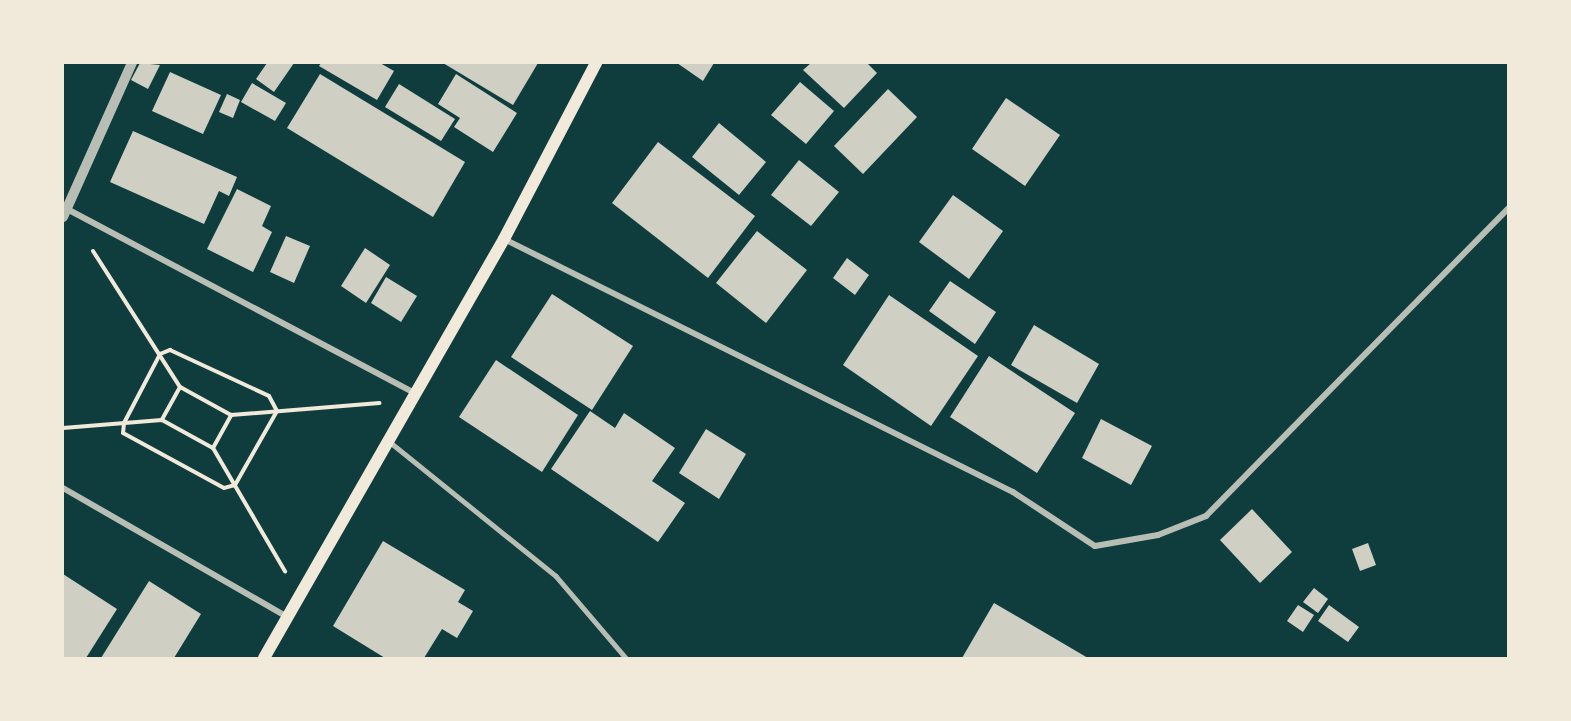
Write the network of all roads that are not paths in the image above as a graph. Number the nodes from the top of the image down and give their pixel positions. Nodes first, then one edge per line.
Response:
1 (132, 63) edge
2 (596, 63) edge
3 (1508, 209) edge
4 (65, 213) edge
5 (504, 239) junction
6 (412, 397) junction
7 (388, 440) junction
8 (63, 488) edge
9 (288, 617) junction
10 (264, 658) edge
11 (626, 658) edge

1 - 4 street
2 - 5 main road
3 - 5 street
4 - 6 street
5 - 6 main road
6 - 7 main road
7 - 9 main road
7 - 11 lane
8 - 9 street
9 - 10 main road

